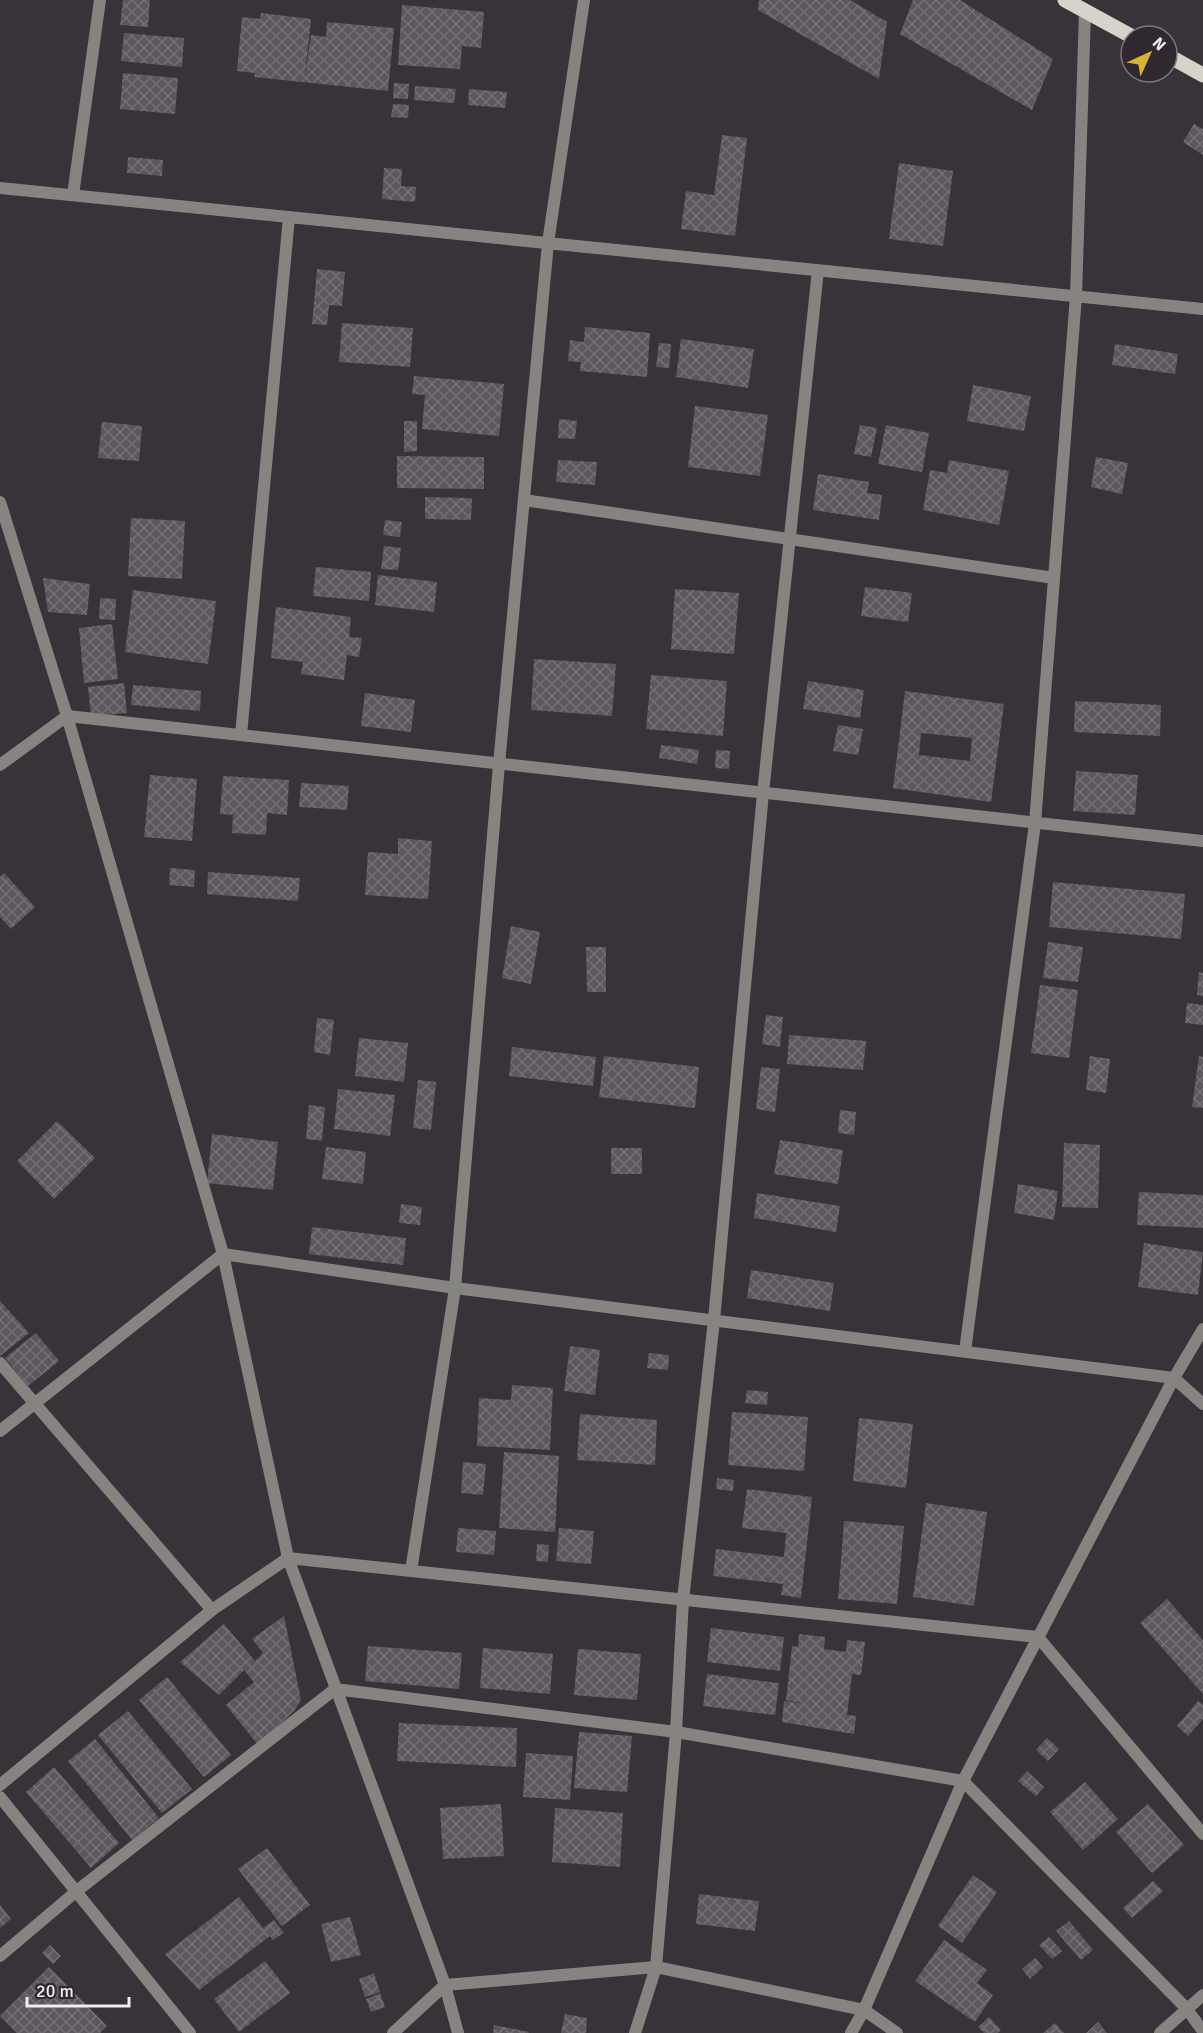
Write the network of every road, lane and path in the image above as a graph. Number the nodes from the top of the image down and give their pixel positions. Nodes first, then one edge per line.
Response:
1 (100, 0) edge
2 (584, 0) edge
3 (1065, 0) edge
4 (1085, 11) junction
5 (1119, 29) edge
6 (1179, 62) edge
7 (1203, 75) edge
8 (0, 188) edge
9 (73, 195) junction
10 (290, 217) junction
11 (548, 243) junction
12 (818, 270) junction
13 (1076, 296) junction
14 (1203, 309) edge
15 (524, 500) junction
16 (0, 502) edge
17 (789, 539) junction
18 (1054, 578) junction
19 (67, 716) junction
20 (241, 735) junction
21 (499, 764) junction
22 (0, 765) edge
23 (763, 793) junction
24 (1035, 823) junction
25 (1203, 841) edge
26 (222, 1254) junction
27 (455, 1288) junction
28 (714, 1320) junction
29 (1203, 1329) edge
30 (964, 1352) junction
31 (0, 1363) edge
32 (1174, 1377) junction
33 (34, 1404) junction
34 (1203, 1404) edge
35 (0, 1431) edge
36 (288, 1558) junction
37 (411, 1571) junction
38 (683, 1600) junction
39 (212, 1610) junction
40 (1038, 1637) junction
41 (336, 1689) junction
42 (676, 1732) junction
43 (963, 1781) junction
44 (0, 1785) edge
45 (0, 1797) edge
46 (1203, 1833) edge
47 (78, 1890) junction
48 (0, 1956) edge
49 (656, 1967) junction
50 (445, 1985) junction
51 (1203, 1995) edge
52 (1186, 2008) junction
53 (864, 2010) junction
54 (1203, 2031) edge
55 (190, 2033) edge
56 (393, 2033) edge
57 (458, 2033) edge
58 (635, 2033) edge
59 (851, 2033) edge
60 (897, 2033) edge
61 (1160, 2033) edge

1 - 9 street
2 - 11 street
3 - 4 main road
4 - 5 main road
4 - 13 street
6 - 7 main road
8 - 9 street
9 - 10 street
10 - 11 street
10 - 20 street
11 - 12 street
11 - 15 street
12 - 13 street
12 - 17 street
13 - 14 street
13 - 18 street
15 - 17 street
15 - 21 street
16 - 19 street
17 - 18 street
17 - 23 street
18 - 24 street
19 - 20 street
19 - 22 street
19 - 26 street
20 - 21 street
21 - 23 street
21 - 27 street
23 - 24 street
23 - 28 street
24 - 25 street
24 - 30 street
26 - 27 street
26 - 33 street
26 - 36 street
27 - 28 street
27 - 37 street
28 - 30 street
28 - 38 street
29 - 32 street
30 - 32 street
31 - 33 street
32 - 34 street
32 - 40 street
33 - 35 street
33 - 39 street
36 - 37 street
36 - 39 street
36 - 41 street
37 - 38 street
38 - 40 street
38 - 42 street
39 - 44 street
40 - 43 street
40 - 46 street
41 - 42 street
41 - 47 street
41 - 50 street
42 - 43 street
42 - 49 street
43 - 52 street
43 - 53 street
45 - 47 street
47 - 48 street
47 - 55 street
49 - 50 street
49 - 53 street
49 - 58 street
50 - 56 street
50 - 57 street
51 - 52 street
52 - 54 street
52 - 61 street
53 - 59 street
53 - 60 street

